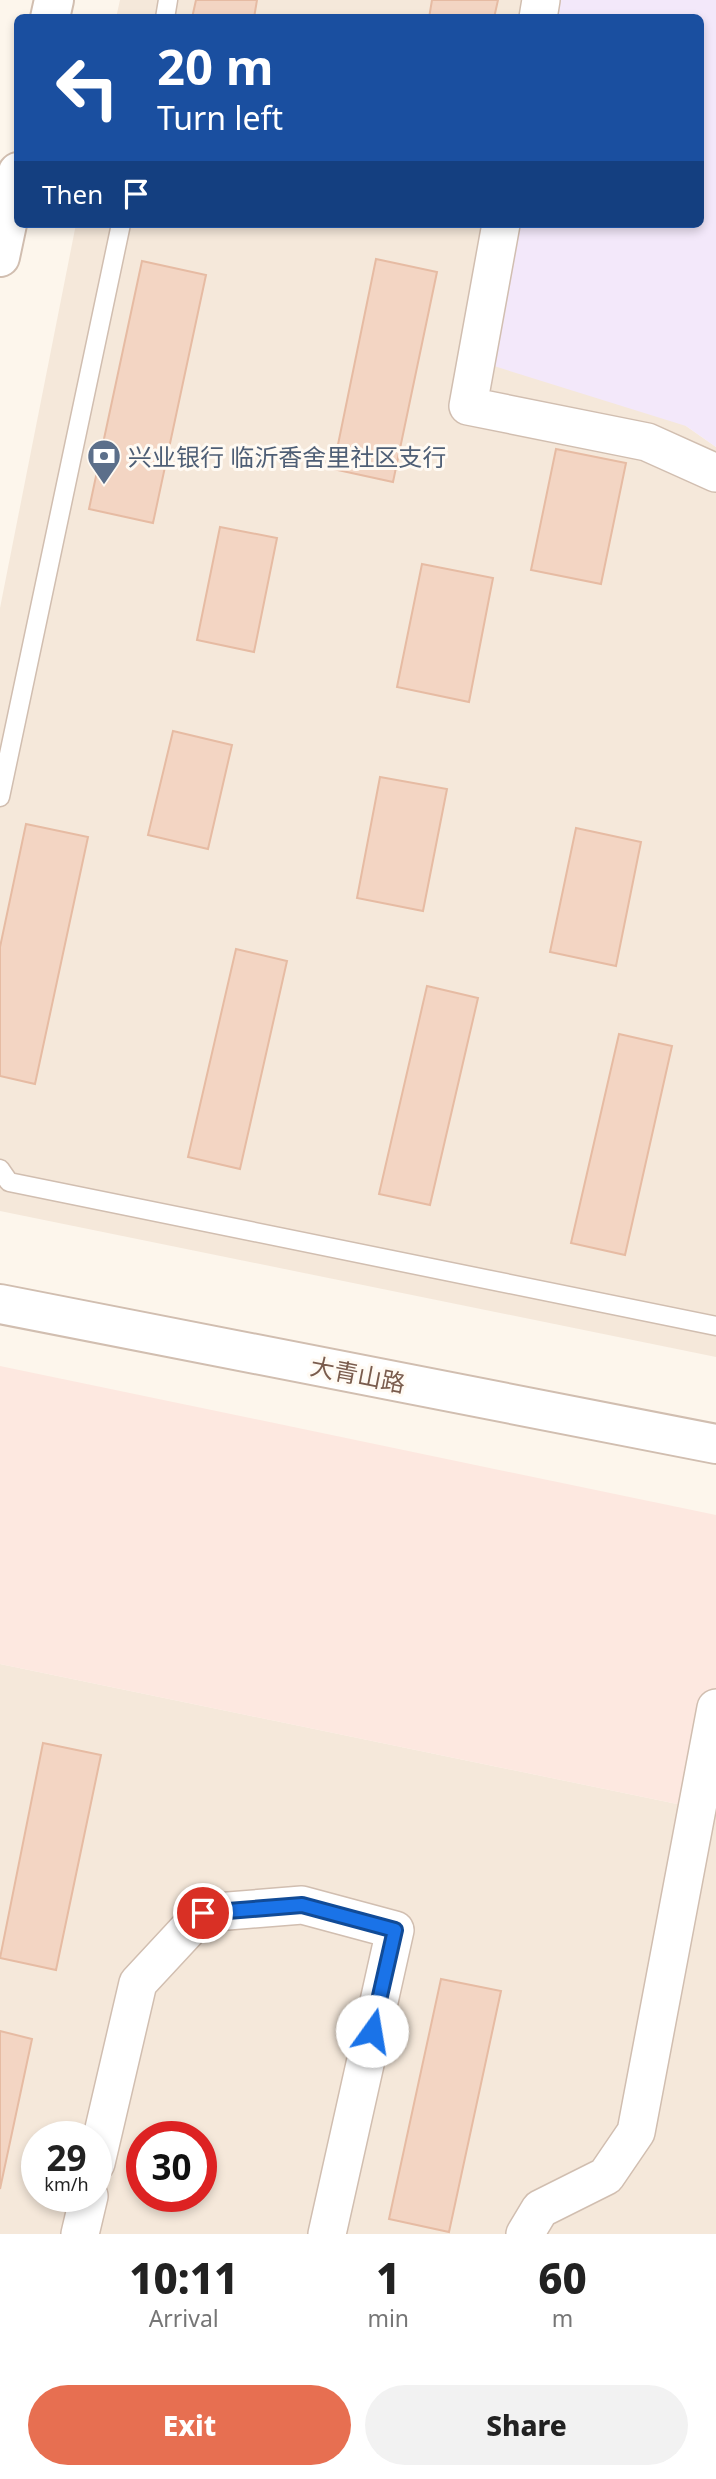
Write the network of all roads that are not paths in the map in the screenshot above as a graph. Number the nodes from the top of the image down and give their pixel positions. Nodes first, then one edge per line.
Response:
1 (14, 191) edge
2 (120, 228) edge
3 (500, 228) edge
4 (0, 257) edge
5 (716, 473) edge
6 (0, 797) edge
7 (0, 1168) edge
8 (0, 1304) edge
9 (716, 1326) edge
10 (716, 1444) edge
11 (716, 1708) edge
12 (106, 2121) edge
13 (85, 2212) edge
14 (80, 2234) edge
15 (327, 2234) edge
16 (525, 2234) edge

1 - 4 street
2 - 6 lane
3 - 5 street
7 - 9 lane
8 - 10 street, 大青山路
11 - 16 street
12 - 15 street
13 - 14 street

